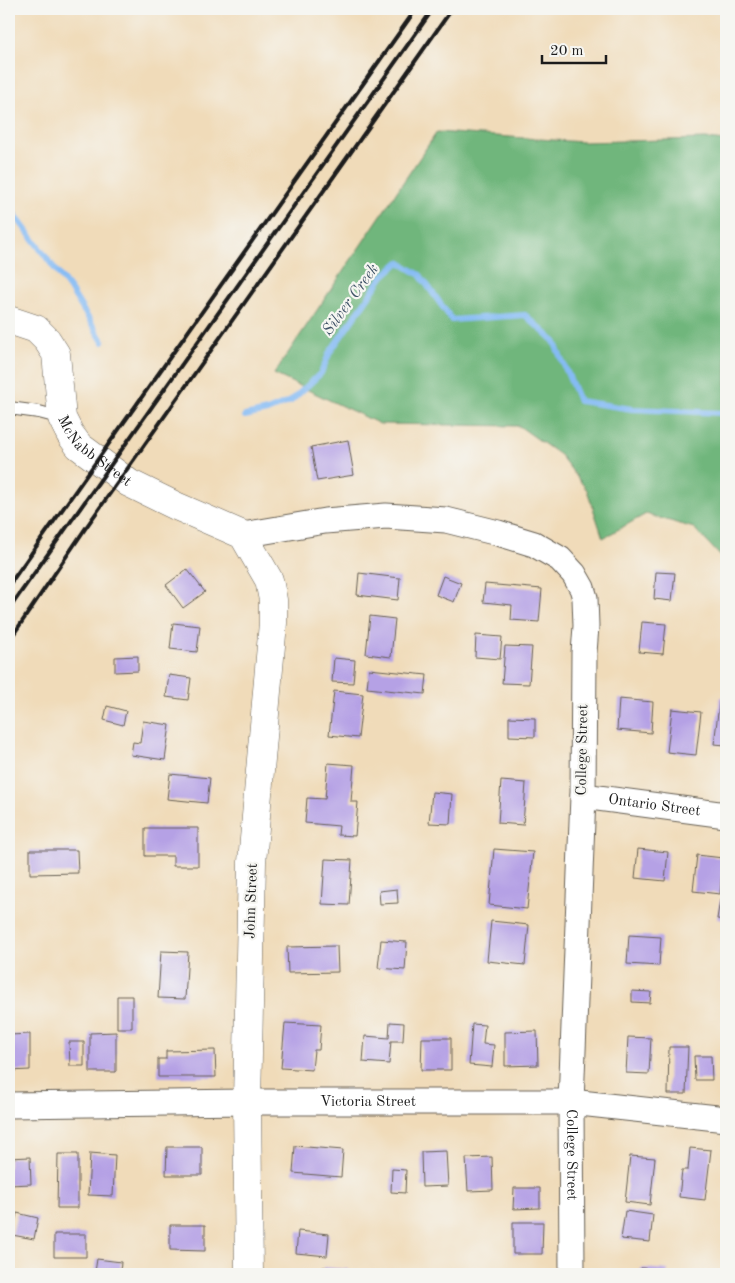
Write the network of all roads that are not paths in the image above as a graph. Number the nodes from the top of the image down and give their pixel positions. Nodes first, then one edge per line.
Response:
1 (9, 320) edge
2 (9, 408) edge
3 (62, 418) junction
4 (243, 535) junction
5 (583, 796) junction
6 (726, 815) edge
7 (247, 1102) junction
8 (571, 1102) junction
9 (9, 1105) edge
10 (726, 1118) edge
11 (249, 1274) edge
12 (572, 1274) edge

1 - 3 street, McNabb Street
2 - 3 lane
3 - 4 street, McNabb Street
4 - 5 street, College Street
4 - 7 street, John Street
5 - 6 street, Ontario Street
5 - 8 street, College Street
7 - 8 street, Victoria Street
7 - 9 street, Victoria Street
7 - 11 street, John Street
8 - 10 street, Victoria Street
8 - 12 street, College Street

